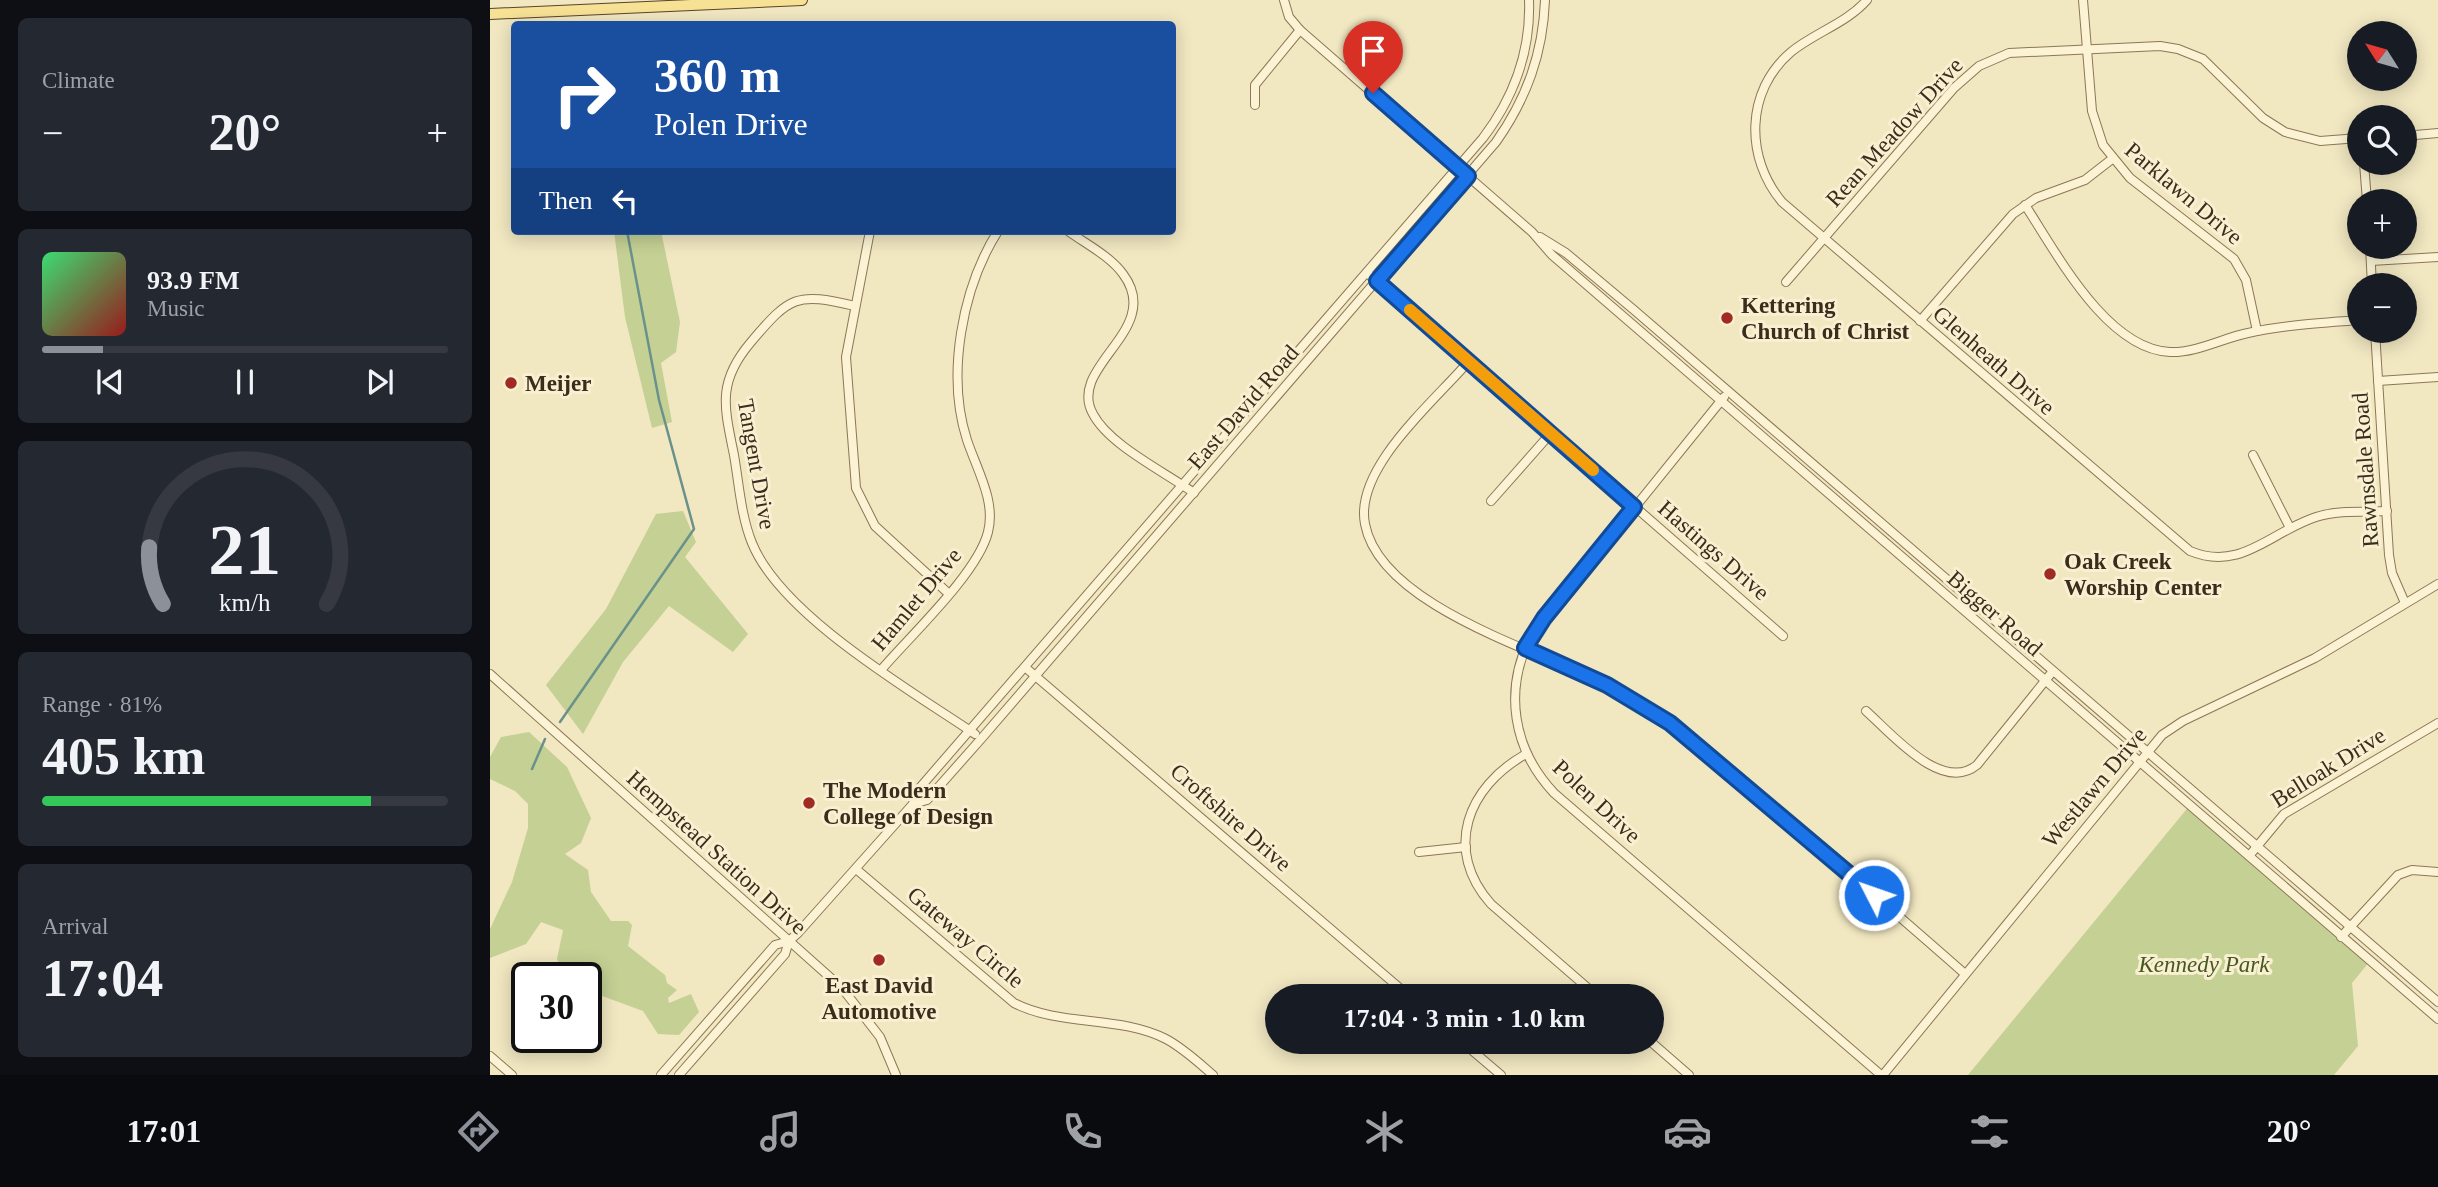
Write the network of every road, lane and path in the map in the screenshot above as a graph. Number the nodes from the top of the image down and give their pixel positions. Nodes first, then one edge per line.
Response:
1 (802, 0) edge
2 (1284, 0) edge
3 (1529, 0) edge
4 (1545, 0) edge
5 (1867, 0) edge
6 (2083, 0) edge
7 (490, 14) edge
8 (1300, 30) junction
9 (2086, 48) junction
10 (1255, 105) dead end
11 (2438, 134) edge
12 (2417, 135) edge
13 (2347, 139) edge
14 (2112, 159) junction
15 (1459, 167) junction
16 (1468, 176) junction
17 (2025, 205) junction
18 (1532, 232) junction
19 (869, 235) edge
20 (996, 235) edge
21 (1074, 235) edge
22 (1824, 239) junction
23 (2438, 257) edge
24 (2371, 261) joint
25 (1367, 272) junction
26 (2372, 273) edge
27 (1377, 281) junction
28 (1786, 282) dead end
29 (855, 306) junction
30 (1920, 321) junction
31 (2347, 321) edge
32 (2257, 331) junction
33 (2376, 343) edge
34 (1469, 361) junction
35 (2438, 377) edge
36 (2378, 381) junction
37 (1729, 392) junction
38 (1721, 401) junction
39 (1551, 433) junction
40 (2253, 455) dead end
41 (1183, 485) junction
42 (1194, 493) junction
43 (1491, 501) dead end
44 (1634, 507) junction
45 (2387, 511) junction
46 (2290, 528) junction
47 (2438, 584) edge
48 (948, 593) junction
49 (2405, 603) junction
50 (1783, 636) dead end
51 (1525, 648) junction
52 (1026, 668) junction
53 (881, 670) junction
54 (2053, 671) junction
55 (490, 674) edge
56 (1036, 676) junction
57 (2045, 682) junction
58 (1866, 711) dead end
59 (2438, 723) edge
60 (971, 732) junction
61 (981, 739) junction
62 (2148, 752) junction
63 (1526, 754) junction
64 (2140, 761) junction
65 (913, 804) junction
66 (2257, 846) junction
67 (1466, 848) junction
68 (1419, 852) dead end
69 (2249, 856) junction
70 (856, 869) junction
71 (2438, 872) edge
72 (2351, 926) junction
73 (2341, 937) junction
74 (789, 941) junction
75 (1965, 974) junction
76 (1395, 984) edge
77 (1583, 984) edge
78 (2438, 1002) edge
79 (2438, 1019) edge
80 (1664, 1053) edge
81 (1476, 1054) edge
82 (490, 1056) edge
83 (512, 1075) edge
84 (662, 1075) edge
85 (679, 1075) edge
86 (896, 1075) edge
87 (1213, 1075) edge
88 (1500, 1075) edge
89 (1689, 1075) edge
90 (1882, 1075) edge

1 - 7 main road
2 - 8 street, Bigger Road
3 - 15 street, East David Road
4 - 16 street, East David Road
5 - 22 street, Glenheath Drive
6 - 9 street, Parklawn Drive
8 - 10 street
8 - 15 street, Bigger Road
9 - 13 street, Rean Meadow Drive
9 - 14 street, Parklawn Drive
9 - 22 street, Rean Meadow Drive
11 - 12 street
14 - 17 street
14 - 32 street, Parklawn Drive
15 - 16 street, Bigger Road
15 - 25 street, East David Road
16 - 18 street, Bigger Road
16 - 27 street, East David Road
17 - 30 street
17 - 32 street
18 - 37 street, Bigger Road
18 - 38 street, Bigger Road
19 - 29 street
20 - 48 street, Hamlet Drive
21 - 41 street
22 - 28 street, Rean Meadow Drive
22 - 30 street, Glenheath Drive
23 - 24 street
24 - 26 street
25 - 27 street, Hastings Drive
25 - 41 street, East David Road
27 - 34 street, Hastings Drive
27 - 42 street, East David Road
29 - 48 street
29 - 53 street, Tangent Drive
30 - 46 street, Glenheath Drive
31 - 32 street
33 - 36 street, Rawnsdale Road
34 - 39 street, Hastings Drive
34 - 51 street
35 - 36 street
36 - 45 street, Rawnsdale Road
37 - 38 street, Polen Drive
37 - 54 street, Bigger Road
38 - 44 street, Polen Drive
38 - 57 street, Bigger Road
39 - 43 street
39 - 44 street, Hastings Drive
40 - 46 street
41 - 42 street
41 - 52 street, East David Road
42 - 56 street, East David Road
44 - 50 street, Hastings Drive
44 - 51 street, Polen Drive
45 - 46 street, Glenheath Drive
45 - 49 street, Rawnsdale Road
47 - 49 street, Westlawn Drive
48 - 53 street, Hamlet Drive
49 - 62 street, Westlawn Drive
51 - 63 street, Polen Drive
51 - 75 street
52 - 56 street, Croftshire Drive
52 - 60 street, East David Road
53 - 60 street, Tangent Drive
54 - 57 street
54 - 62 street, Bigger Road
55 - 74 street, Hempstead Station Drive
56 - 61 street, East David Road
56 - 76 street, Croftshire Drive
57 - 58 street
57 - 64 street, Bigger Road
59 - 66 street, Belloak Drive
60 - 61 street, Tangent Drive
60 - 65 street, East David Road
61 - 65 street, East David Road
62 - 64 street, Westlawn Drive
62 - 66 street, Bigger Road
63 - 67 street
63 - 90 street, Polen Drive
64 - 69 street, Bigger Road
64 - 75 street, Westlawn Drive
65 - 70 street, East David Road
66 - 69 street, Belloak Drive
66 - 72 street, Bigger Road
67 - 68 street
67 - 77 street
69 - 73 street, Bigger Road
70 - 74 street, East David Road
70 - 87 street, Gateway Circle
71 - 72 street
72 - 73 street
72 - 78 street, Bigger Road
73 - 79 street, Bigger Road
74 - 84 street, East David Road
74 - 85 street, East David Road
74 - 86 street, Hempstead Station Drive
75 - 90 street, Westlawn Drive
80 - 89 street
81 - 88 street
82 - 83 street

